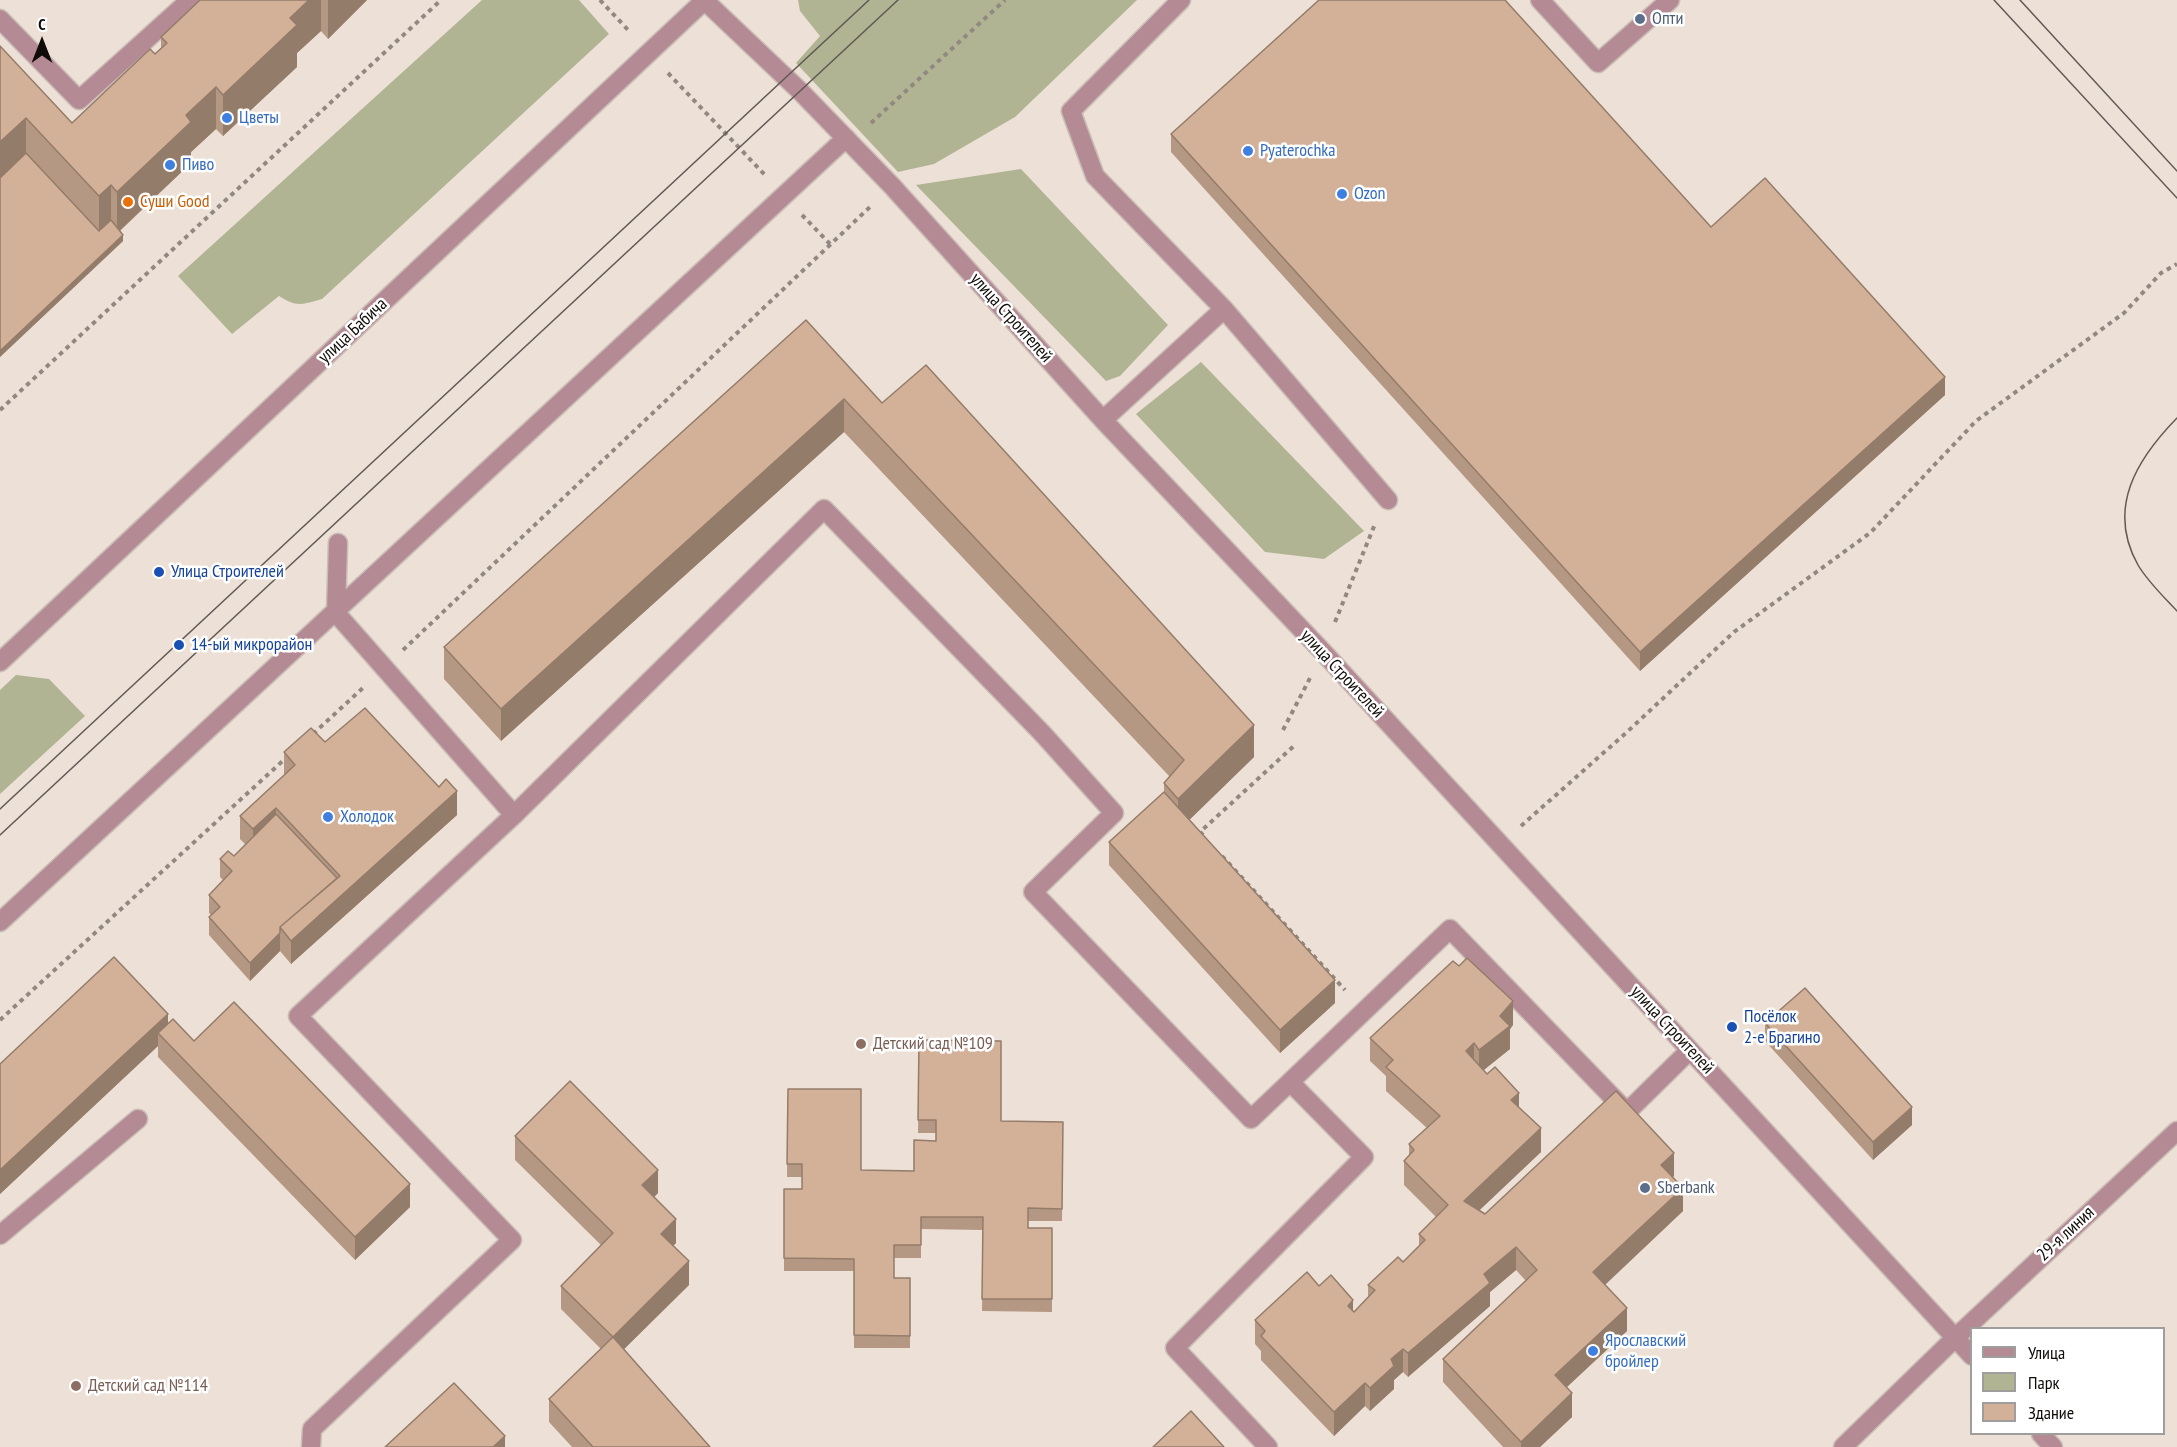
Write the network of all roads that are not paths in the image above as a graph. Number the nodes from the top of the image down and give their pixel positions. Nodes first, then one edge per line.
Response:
1 (190, 0) edge
2 (704, 0) edge
3 (1181, 0) edge
4 (1540, 0) edge
5 (1670, 0) edge
6 (0, 19) edge
7 (848, 140) junction
8 (1224, 309) junction
9 (1103, 420) junction
10 (1388, 500) road end
11 (338, 543) dead end
12 (336, 613) junction
13 (3, 655) edge
14 (514, 815) junction
15 (0, 922) edge
16 (1690, 1050) junction
17 (1290, 1082) junction
18 (138, 1119) dead end
19 (2177, 1131) edge
20 (0, 1235) edge
21 (1955, 1338) junction
22 (1970, 1355) edge
23 (2042, 1435) edge
24 (311, 1447) edge
25 (1268, 1447) edge
26 (1843, 1447) edge
27 (2053, 1447) edge

1 - 6 street
2 - 7 street, улица Строителей
2 - 13 street, улица Бабича
3 - 8 street
4 - 5 street
7 - 9 street, улица Строителей
7 - 12 street
8 - 9 street
8 - 10 street
9 - 16 street, улица Строителей
11 - 12 street
12 - 14 street
12 - 15 street
14 - 17 street
14 - 24 street
16 - 17 street
16 - 21 street, улица Строителей
17 - 25 street
18 - 20 street
19 - 21 street, 29-я линия
21 - 22 street, улица Строителей
21 - 26 street, 29-я линия
23 - 27 street

